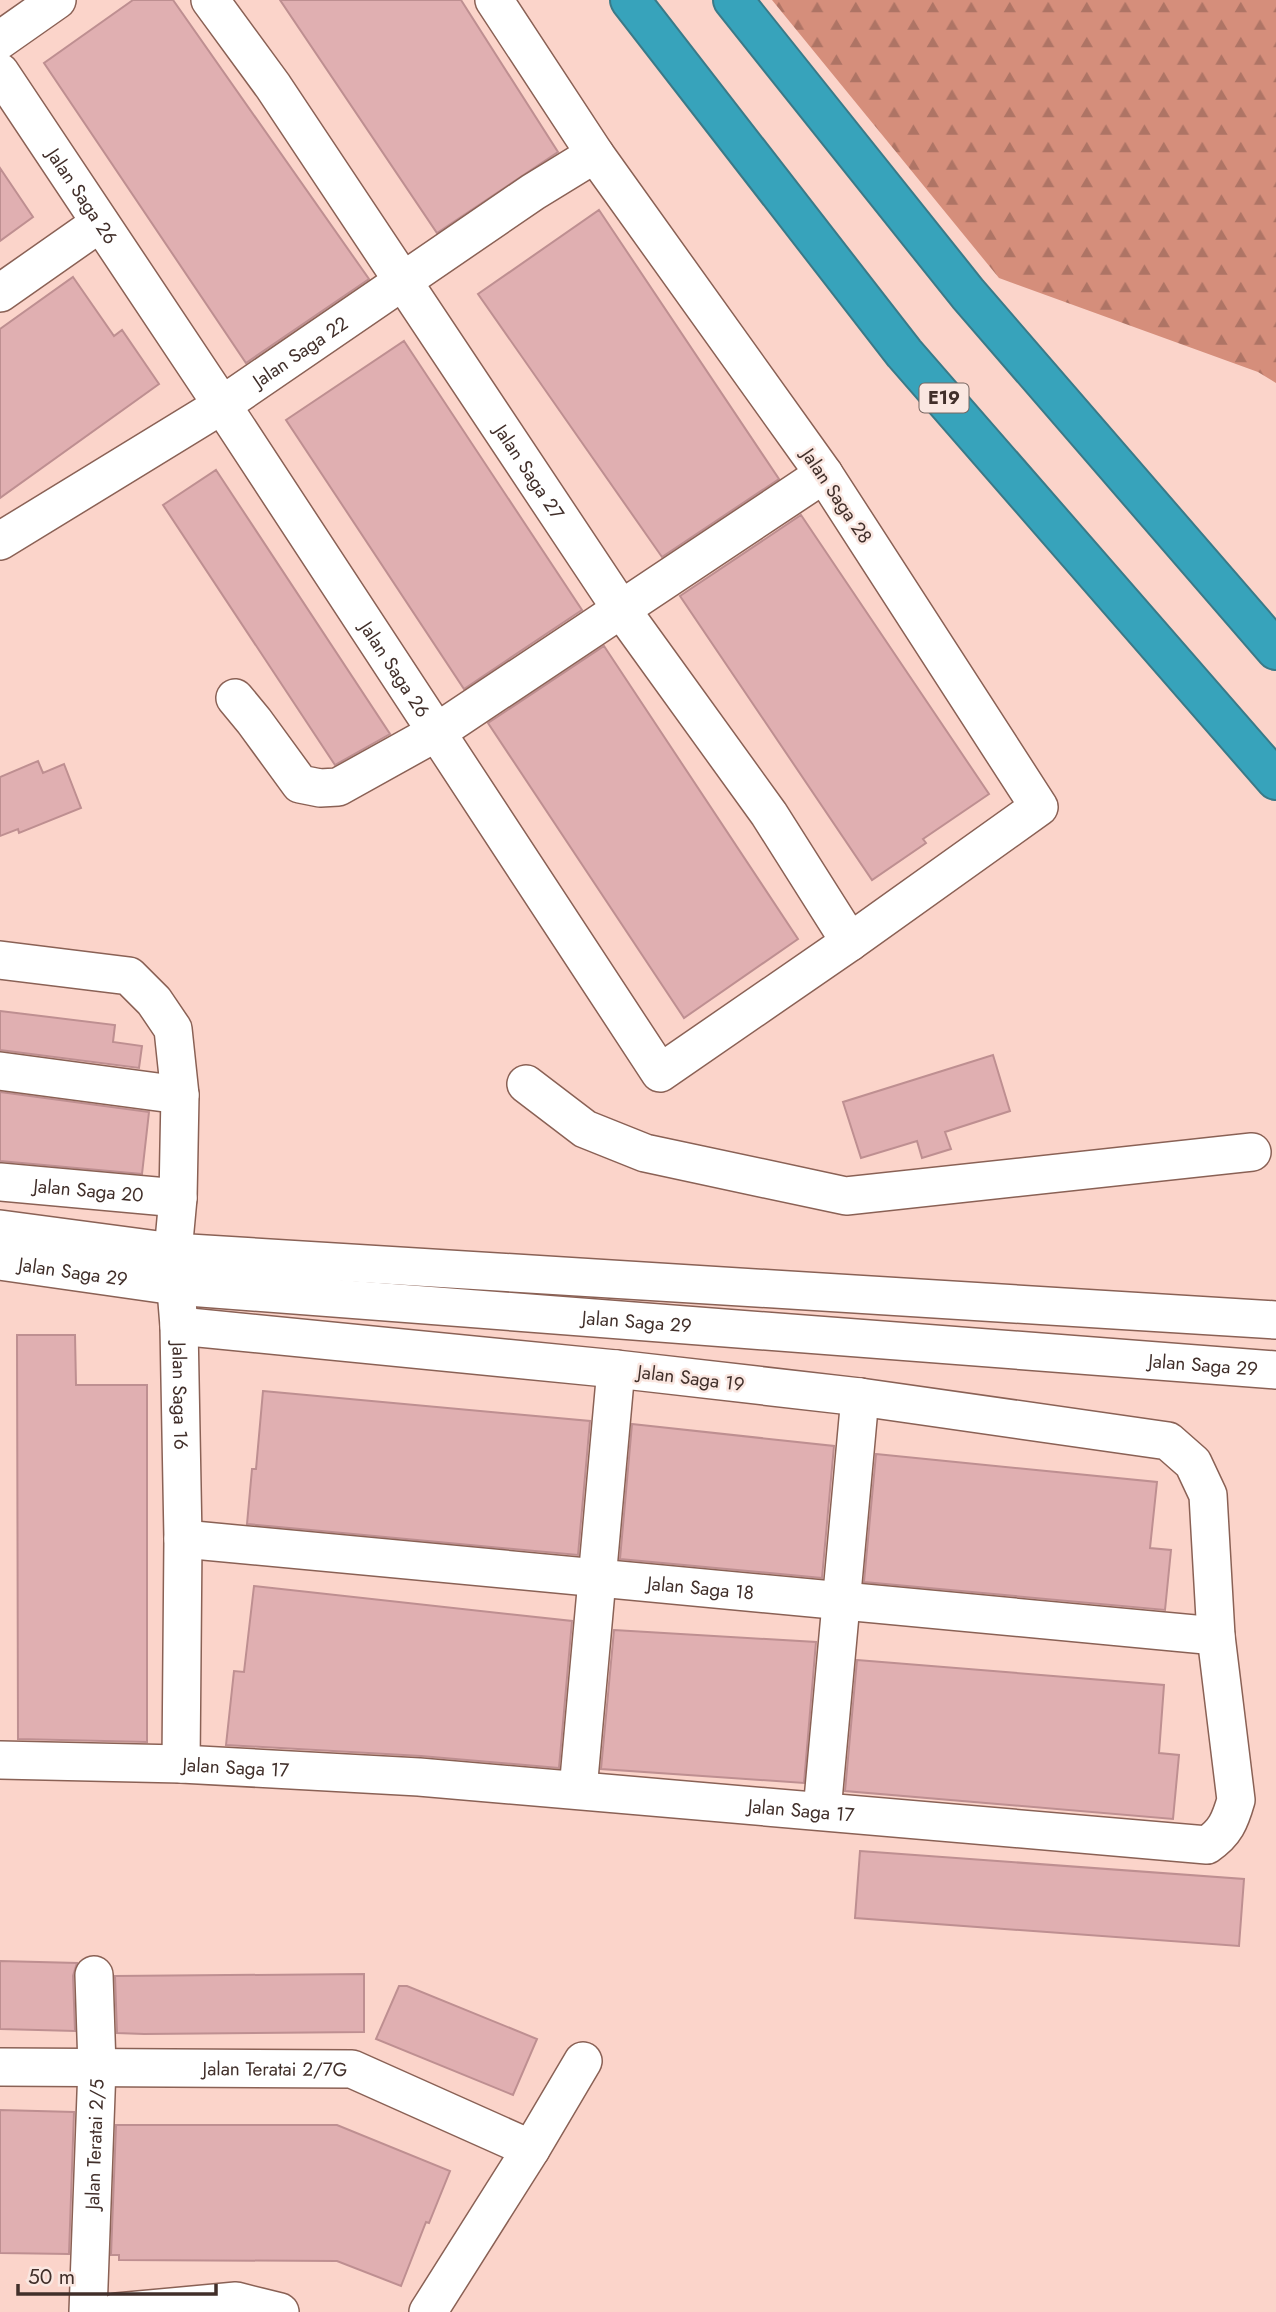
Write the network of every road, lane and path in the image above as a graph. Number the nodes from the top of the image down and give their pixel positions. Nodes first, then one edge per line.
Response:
1 (57, 0) edge
2 (210, 0) edge
3 (494, 0) edge
4 (631, 0) edge
5 (733, 0) edge
6 (0, 40) edge
7 (0, 72) edge
8 (595, 154) junction
9 (100, 223) junction
10 (403, 283) junction
11 (0, 293) edge
12 (222, 405) junction
13 (824, 474) junction
14 (0, 541) edge
15 (621, 609) junction
16 (1276, 650) edge
17 (234, 698) dead end
18 (437, 732) junction
19 (1276, 780) edge
20 (850, 942) junction
21 (0, 960) edge
22 (0, 1072) edge
23 (526, 1084) dead end
24 (180, 1095) junction
25 (1252, 1152) dead end
26 (0, 1182) edge
27 (178, 1198) junction
28 (0, 1229) edge
29 (0, 1261) edge
30 (174, 1269) junction
31 (1275, 1324) edge
32 (179, 1326) junction
33 (615, 1369) junction
34 (1276, 1370) edge
35 (860, 1397) junction
36 (1193, 1463) joint
37 (183, 1539) junction
38 (598, 1577) junction
39 (841, 1601) junction
40 (1216, 1636) junction
41 (0, 1760) edge
42 (181, 1764) junction
43 (578, 1790) junction
44 (822, 1811) junction
45 (93, 1975) dead end
46 (583, 2061) dead end
47 (0, 2067) edge
48 (97, 2067) junction
49 (531, 2149) junction
50 (88, 2312) edge
51 (117, 2312) edge
52 (280, 2312) edge
53 (428, 2312) edge

1 - 6 street
2 - 10 street, Jalan Saga 27
3 - 8 street, Jalan Saga 28
4 - 19 highway, E19
5 - 16 highway
7 - 9 street, Jalan Saga 26
8 - 10 street, Jalan Saga 22
8 - 13 street, Jalan Saga 28
9 - 11 street
9 - 12 street, Jalan Saga 26
10 - 12 street, Jalan Saga 22
10 - 15 street, Jalan Saga 27
12 - 14 street, Jalan Saga 22
12 - 18 street, Jalan Saga 26
13 - 15 street
13 - 20 street, Jalan Saga 28
15 - 18 street
15 - 20 street, Jalan Saga 27
17 - 18 street
18 - 20 street, Jalan Saga 26
21 - 24 street, Jalan Saga 16
22 - 24 street
23 - 25 street
24 - 27 street, Jalan Saga 16
26 - 27 street, Jalan Saga 20
27 - 30 street, Jalan Saga 16
28 - 30 street, Jalan Saga 29
29 - 30 street, Jalan Saga 29
30 - 31 street, Jalan Saga 29
30 - 32 street, Jalan Saga 16
30 - 34 street, Jalan Saga 29
32 - 33 street, Jalan Saga 19
32 - 37 street, Jalan Saga 16
33 - 35 street, Jalan Saga 19
33 - 38 street
35 - 36 street, Jalan Saga 19
35 - 39 street
36 - 40 street, Jalan Saga 17
37 - 38 street, Jalan Saga 18
37 - 42 street, Jalan Saga 16
38 - 39 street, Jalan Saga 18
38 - 43 street
39 - 40 street, Jalan Saga 18
39 - 44 street
40 - 44 street, Jalan Saga 17
41 - 42 street, Jalan Saga 17
42 - 43 street, Jalan Saga 17
43 - 44 street, Jalan Saga 17
45 - 48 street, Jalan Teratai 2/5
46 - 49 street
47 - 48 street, Jalan Teratai 2/7G
48 - 49 street, Jalan Teratai 2/7G
48 - 50 street, Jalan Teratai 2/5
49 - 53 street
51 - 52 street

